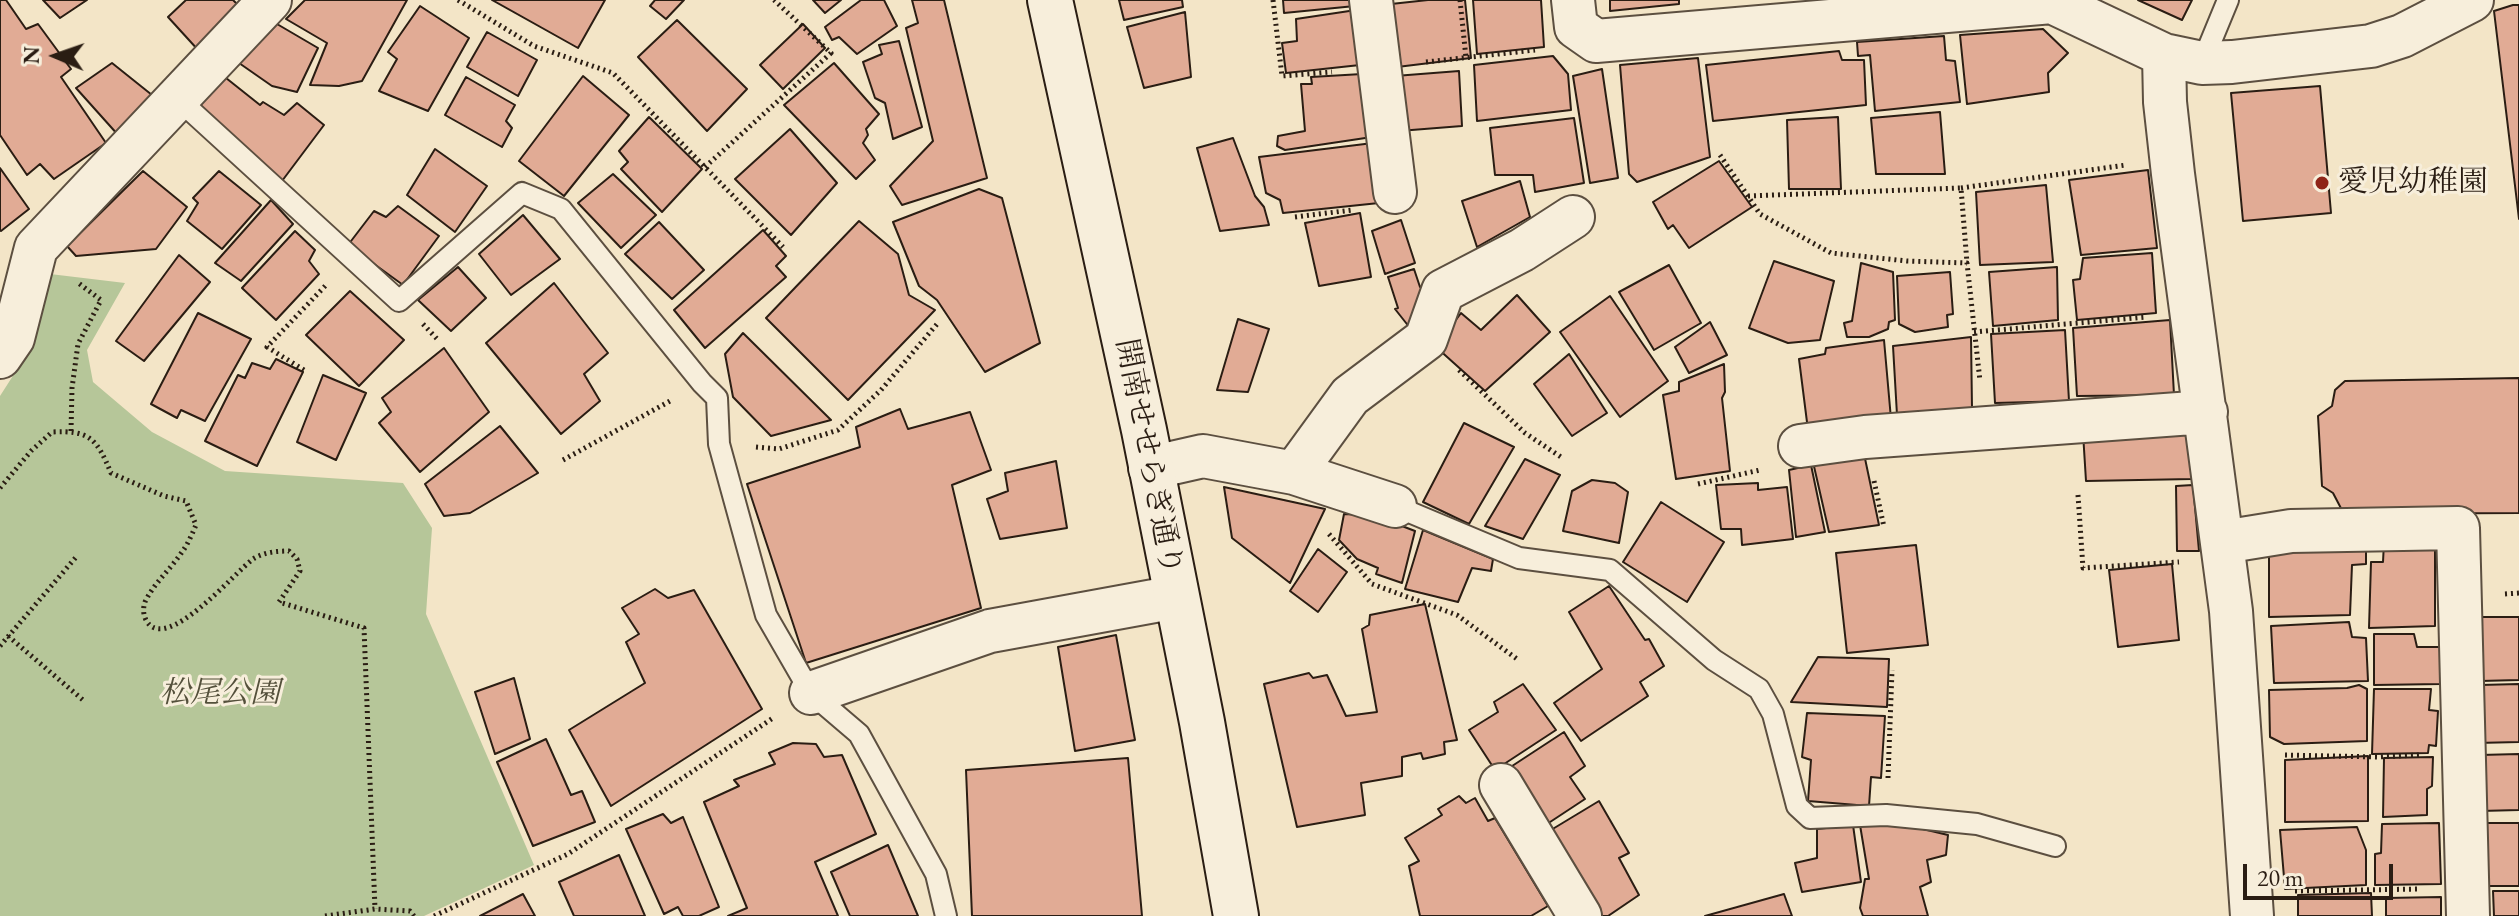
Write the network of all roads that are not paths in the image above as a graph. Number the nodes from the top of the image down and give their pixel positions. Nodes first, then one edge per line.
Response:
1 (270, 0) edge
2 (1050, 0) edge
3 (1371, 0) edge
4 (1573, 0) edge
5 (2228, 0) edge
6 (2472, 0) edge
7 (2052, 1) edge
8 (2183, 59) junction
9 (177, 98) junction
10 (1395, 192) road end
11 (1573, 217) dead end
12 (33, 269) edge
13 (0, 357) edge
14 (2206, 412) junction
15 (1800, 446) road end
16 (1150, 468) junction
17 (1294, 473) junction
18 (1395, 506) joint
19 (2224, 550) junction
20 (1176, 597) junction
21 (811, 693) junction
22 (1501, 785) dead end
23 (2055, 846) dead end
24 (2468, 902) edge
25 (2251, 904) edge
26 (946, 916) edge
27 (1236, 916) edge
28 (1580, 916) edge

1 - 9 street
2 - 16 main road, 開南せせらぎ通り
3 - 10 street
4 - 7 street
5 - 8 lane
6 - 8 street
7 - 8 street
8 - 14 street
9 - 12 street
9 - 21 lane
11 - 17 street
12 - 13 street
14 - 15 street
14 - 19 street
16 - 17 street
16 - 20 main road, 開南せせらぎ通り
17 - 18 street
18 - 23 lane
19 - 24 street
19 - 25 street
20 - 21 street
20 - 27 main road, 開南せせらぎ通り
21 - 26 lane
22 - 28 street

